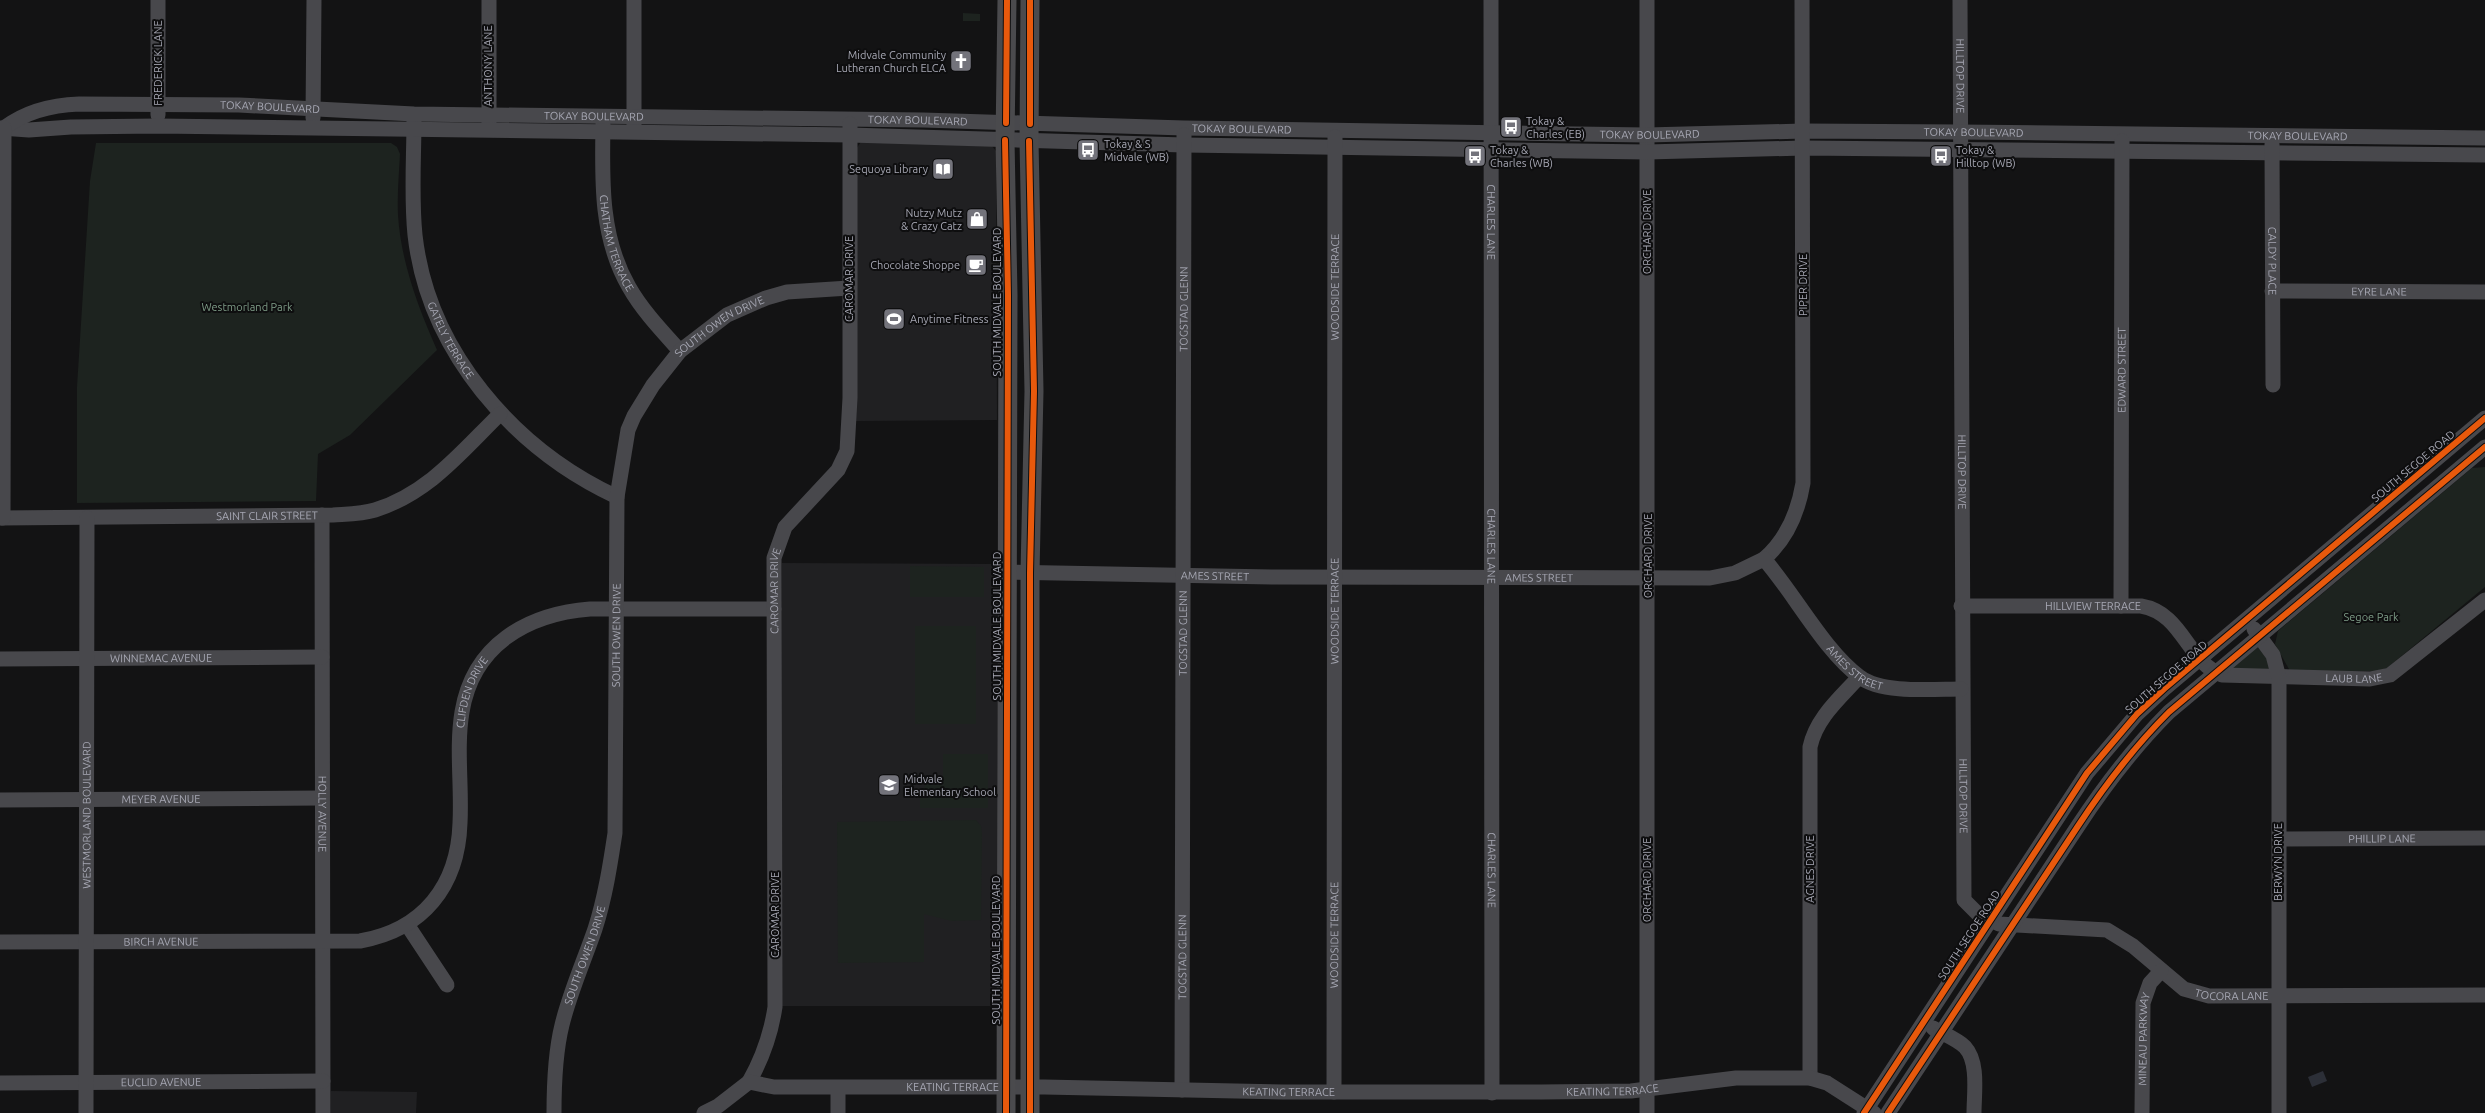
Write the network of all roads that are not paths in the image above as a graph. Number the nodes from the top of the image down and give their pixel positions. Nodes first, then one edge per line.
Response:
1 (158, 0) edge
2 (314, 0) edge
3 (489, 0) edge
4 (634, 0) edge
5 (1008, 0) edge
6 (1030, 0) edge
7 (1491, 0) edge
8 (1647, 0) edge
9 (1802, 0) edge
10 (1960, 0) edge
11 (158, 105) junction
12 (313, 108) junction
13 (414, 114) junction
14 (489, 114) junction
15 (634, 116) junction
16 (603, 117) junction
17 (850, 119) junction
18 (158, 126) junction
19 (313, 127) junction
20 (2, 128) edge
21 (1184, 128) junction
22 (414, 129) junction
23 (1335, 130) junction
24 (489, 131) junction
25 (1006, 131) junction
26 (1803, 131) junction
27 (1029, 132) junction
28 (1960, 132) junction
29 (603, 133) junction
30 (634, 133) junction
31 (1491, 133) junction
32 (2122, 134) junction
33 (850, 135) junction
34 (1647, 135) junction
35 (2272, 136) junction
36 (2485, 138) edge
37 (1184, 145) junction
38 (1335, 146) junction
39 (1803, 148) junction
40 (1491, 149) junction
41 (1960, 150) junction
42 (2122, 151) junction
43 (1647, 152) junction
44 (2272, 154) junction
45 (2485, 155) edge
46 (849, 288) junction
47 (2272, 291) junction
48 (2485, 292) edge
49 (1008, 295) junction
50 (680, 351) junction
51 (2272, 385) dead end
52 (1034, 391) junction
53 (500, 414) junction
54 (2485, 418) edge
55 (2471, 430) junction
56 (2485, 448) edge
57 (617, 497) junction
58 (322, 515) junction
59 (2, 518) edge
60 (82, 518) junction
61 (1764, 559) junction
62 (1007, 572) junction
63 (1030, 573) junction
64 (1184, 575) junction
65 (1334, 577) junction
66 (1492, 577) junction
67 (1648, 577) junction
68 (2485, 600) edge
69 (1961, 606) junction
70 (2121, 606) junction
71 (617, 609) junction
72 (774, 609) junction
73 (2246, 621) junction
74 (2260, 636) junction
75 (322, 657) junction
76 (82, 658) junction
77 (0, 659) edge
78 (2202, 659) junction
79 (2216, 673) junction
80 (1859, 676) junction
81 (2279, 678) junction
82 (1961, 689) junction
83 (322, 798) junction
84 (82, 799) junction
85 (0, 800) edge
86 (2485, 838) edge
87 (2279, 839) junction
88 (2000, 923) junction
89 (408, 926) junction
90 (322, 941) junction
91 (0, 942) edge
92 (82, 942) junction
93 (2161, 971) junction
94 (447, 985) dead end
95 (2278, 995) junction
96 (2485, 995) edge
97 (1924, 1022) junction
98 (1941, 1033) junction
99 (1810, 1078) junction
100 (323, 1081) junction
101 (82, 1082) junction
102 (749, 1082) junction
103 (0, 1083) edge
104 (1006, 1087) junction
105 (1029, 1087) junction
106 (838, 1088) junction
107 (1182, 1090) junction
108 (1647, 1090) junction
109 (1334, 1092) junction
110 (1492, 1093) junction
111 (1869, 1111) edge
112 (77, 1113) edge
113 (86, 1113) edge
114 (323, 1113) edge
115 (554, 1113) edge
116 (704, 1113) edge
117 (838, 1113) edge
118 (1006, 1113) edge
119 (1030, 1113) edge
120 (1647, 1113) edge
121 (1888, 1113) edge
122 (1974, 1113) edge
123 (2142, 1113) edge
124 (2279, 1113) edge

1 - 11 street, FREDERICK LANE
2 - 12 street
3 - 14 street, ANTHONY LANE
4 - 15 street
5 - 25 main road, SOUTH MIDVALE BOULEVARD
6 - 27 main road
7 - 31 street, CHARLES LANE
8 - 34 street, ORCHARD DRIVE
9 - 26 street, PIPER DRIVE
10 - 28 street, HILLTOP DRIVE
11 - 12 street, TOKAY BOULEVARD
11 - 18 street, FREDERICK LANE
11 - 20 street, TOKAY BOULEVARD
12 - 13 street, TOKAY BOULEVARD
12 - 19 street
13 - 14 street, TOKAY BOULEVARD
13 - 22 street, GATELY TERRACE
14 - 16 street, TOKAY BOULEVARD
14 - 24 street, ANTHONY LANE
15 - 16 street, TOKAY BOULEVARD
15 - 17 street, TOKAY BOULEVARD
15 - 30 street
16 - 29 street, CHATHAM TERRACE
17 - 25 street, TOKAY BOULEVARD
17 - 33 street, CAROMAR DRIVE
18 - 19 street, TOKAY BOULEVARD
18 - 20 street, TOKAY BOULEVARD
19 - 22 street, TOKAY BOULEVARD
20 - 59 street
21 - 23 street, TOKAY BOULEVARD
21 - 27 street, TOKAY BOULEVARD
21 - 37 street, TOGSTAD GLENN
22 - 24 street, TOKAY BOULEVARD
22 - 53 street, GATELY TERRACE
23 - 31 street, TOKAY BOULEVARD
23 - 38 street, WOODSIDE TERRACE
24 - 29 street, TOKAY BOULEVARD
25 - 27 street, TOKAY BOULEVARD
25 - 33 street, TOKAY BOULEVARD
25 - 49 main road, SOUTH MIDVALE BOULEVARD
26 - 28 street, TOKAY BOULEVARD
26 - 34 street, TOKAY BOULEVARD
26 - 39 street, PIPER DRIVE
27 - 37 street, TOKAY BOULEVARD
27 - 52 main road
28 - 32 street, TOKAY BOULEVARD
28 - 41 street, HILLTOP DRIVE
29 - 30 street, TOKAY BOULEVARD
29 - 50 street, CHATHAM TERRACE
30 - 33 street, TOKAY BOULEVARD
31 - 34 street, TOKAY BOULEVARD
31 - 40 street, CHARLES LANE
32 - 35 street, TOKAY BOULEVARD
32 - 42 street, EDWARD STREET
33 - 46 street, CAROMAR DRIVE
34 - 43 street, ORCHARD DRIVE
35 - 36 street, TOKAY BOULEVARD
35 - 44 street, CALDY PLACE
37 - 38 street, TOKAY BOULEVARD
37 - 64 street, TOGSTAD GLENN
38 - 40 street, TOKAY BOULEVARD
38 - 65 street, WOODSIDE TERRACE
39 - 41 street, TOKAY BOULEVARD
39 - 43 street, TOKAY BOULEVARD
39 - 61 street, PIPER DRIVE
40 - 43 street, TOKAY BOULEVARD
40 - 66 street, CHARLES LANE
41 - 42 street, TOKAY BOULEVARD
41 - 69 street, HILLTOP DRIVE
42 - 44 street, TOKAY BOULEVARD
42 - 70 street, EDWARD STREET
43 - 67 street, ORCHARD DRIVE
44 - 45 street, TOKAY BOULEVARD
44 - 47 street, CALDY PLACE
46 - 50 street, SOUTH OWEN DRIVE
46 - 72 street, CAROMAR DRIVE
47 - 48 street, EYRE LANE
47 - 51 street, CALDY PLACE
49 - 52 main road
49 - 62 main road, SOUTH MIDVALE BOULEVARD
50 - 57 street, SOUTH OWEN DRIVE
52 - 63 main road
53 - 57 street, GATELY TERRACE
53 - 58 street, SAINT CLAIR STREET
54 - 55 street, SOUTH SEGOE ROAD
55 - 56 street
55 - 73 street, SOUTH SEGOE ROAD
56 - 74 street, SOUTH SEGOE ROAD
57 - 71 street, SOUTH OWEN DRIVE
58 - 60 street, SAINT CLAIR STREET
58 - 75 street, HOLLY AVENUE
59 - 60 street, SAINT CLAIR STREET
60 - 76 street, WESTMORLAND BOULEVARD
61 - 67 street, AMES STREET
61 - 80 street, AMES STREET
62 - 63 street, AMES STREET
62 - 104 main road, SOUTH MIDVALE BOULEVARD
63 - 64 street, AMES STREET
63 - 105 main road
64 - 65 street, AMES STREET
64 - 107 street, TOGSTAD GLENN
65 - 66 street, AMES STREET
65 - 109 street, WOODSIDE TERRACE
66 - 67 street, AMES STREET
66 - 110 street, CHARLES LANE
67 - 108 street, ORCHARD DRIVE
68 - 81 street, LAUB LANE
69 - 70 street, HILLVIEW TERRACE
69 - 82 street, HILLTOP DRIVE
70 - 78 street, HILLVIEW TERRACE
71 - 72 street, CLIFDEN DRIVE
71 - 89 street, CLIFDEN DRIVE
71 - 115 street, SOUTH OWEN DRIVE
72 - 102 street, CAROMAR DRIVE
73 - 74 street, BERWYN DRIVE
73 - 78 street, SOUTH SEGOE ROAD
74 - 79 street, SOUTH SEGOE ROAD
74 - 81 street, BERWYN DRIVE
75 - 76 street, WINNEMAC AVENUE
75 - 83 street, HOLLY AVENUE
76 - 77 street, WINNEMAC AVENUE
76 - 84 street, WESTMORLAND BOULEVARD
78 - 79 street
78 - 88 street, SOUTH SEGOE ROAD
79 - 81 street, LAUB LANE
79 - 88 street, SOUTH SEGOE ROAD
80 - 82 street, AMES STREET
80 - 99 street, AGNES DRIVE
81 - 87 street, BERWYN DRIVE
82 - 88 street, HILLTOP DRIVE
83 - 84 street, MEYER AVENUE
83 - 90 street, HOLLY AVENUE
84 - 85 street, MEYER AVENUE
84 - 92 street, WESTMORLAND BOULEVARD
86 - 87 street, PHILLIP LANE
87 - 95 street, BERWYN DRIVE
88 - 93 street, TOCORA LANE
88 - 97 street, SOUTH SEGOE ROAD
88 - 98 street, SOUTH SEGOE ROAD
89 - 90 street, CLIFDEN DRIVE
89 - 94 street
90 - 92 street, BIRCH AVENUE
90 - 100 street, HOLLY AVENUE
91 - 92 street, BIRCH AVENUE
92 - 101 street, WESTMORLAND BOULEVARD
93 - 95 street, TOCORA LANE
93 - 123 street, MINEAU PARKWAY
95 - 96 street, TOCORA LANE
95 - 124 street, BERWYN DRIVE
97 - 98 street
97 - 111 street, SOUTH SEGOE ROAD
98 - 121 street, SOUTH SEGOE ROAD
98 - 122 street
99 - 108 street, KEATING TERRACE
99 - 111 street, KEATING TERRACE
100 - 101 street, EUCLID AVENUE
100 - 114 street, HOLLY AVENUE
101 - 103 street, EUCLID AVENUE
101 - 112 street, WESTMORLAND BOULEVARD
101 - 113 street, WESTMORLAND BOULEVARD
102 - 106 street, KEATING TERRACE
102 - 116 street
104 - 105 street, KEATING TERRACE
104 - 106 street, KEATING TERRACE
104 - 118 main road, SOUTH MIDVALE BOULEVARD
105 - 107 street, KEATING TERRACE
105 - 119 main road
106 - 117 street
107 - 109 street, KEATING TERRACE
108 - 110 street, KEATING TERRACE
108 - 120 street, ORCHARD DRIVE
109 - 110 street, KEATING TERRACE

